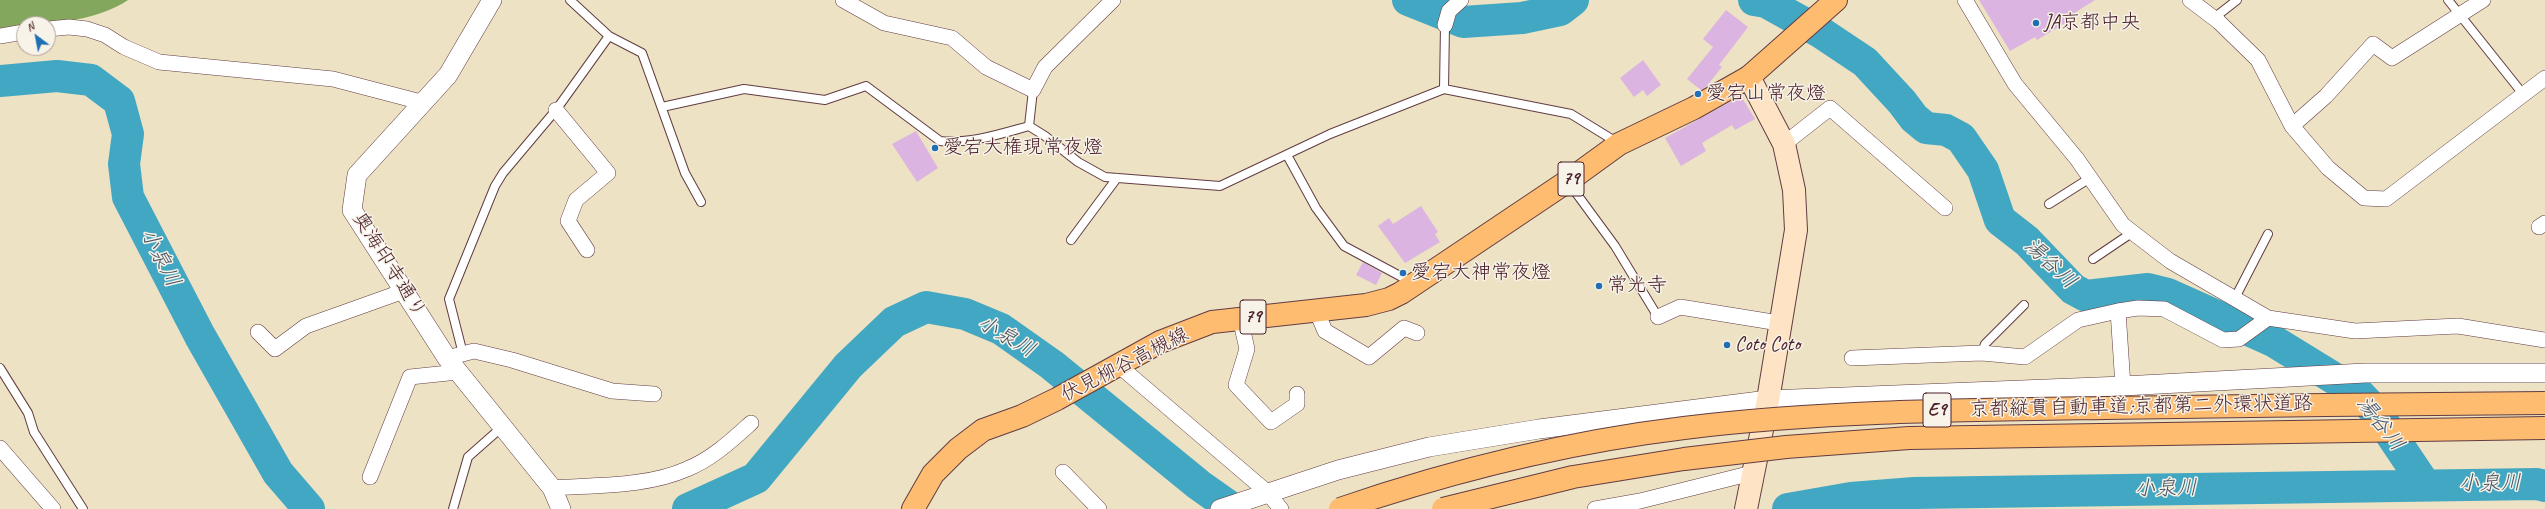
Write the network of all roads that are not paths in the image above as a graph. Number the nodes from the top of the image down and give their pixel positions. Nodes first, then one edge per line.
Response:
1 (492, 0) edge
2 (570, 0) edge
3 (842, 0) edge
4 (1113, 0) edge
5 (1461, 0) edge
6 (1836, 0) edge
7 (1965, 0) edge
8 (2190, 0) edge
9 (2237, 0) edge
10 (2448, 0) edge
11 (2483, 0) edge
12 (2460, 15) junction
13 (1447, 18) joint
14 (2214, 18) junction
15 (56, 28) edge
16 (16, 33) edge
17 (0, 36) edge
18 (609, 36) junction
19 (1749, 76) junction
20 (2545, 78) edge
21 (1444, 89) junction
22 (1033, 90) junction
23 (2523, 94) junction
24 (421, 102) junction
25 (662, 107) junction
26 (556, 110) junction
27 (1029, 126) junction
28 (2292, 126) junction
29 (1619, 144) junction
30 (1784, 144) junction
31 (1287, 155) junction
32 (1117, 178) junction
33 (2090, 178) junction
34 (1568, 181) junction
35 (701, 202) dead end
36 (2049, 204) dead end
37 (1945, 208) dead end
38 (2133, 232) junction
39 (2268, 234) dead end
40 (1071, 240) dead end
41 (587, 250) dead end
42 (2093, 259) dead end
43 (1416, 285) junction
44 (404, 291) junction
45 (2235, 298) junction
46 (2024, 305) dead end
47 (1316, 310) junction
48 (2118, 311) junction
49 (1658, 317) joint
50 (1240, 318) junction
51 (2268, 318) junction
52 (1779, 323) junction
53 (258, 332) dead end
54 (1417, 333) dead end
55 (2545, 340) edge
56 (1982, 353) junction
57 (1852, 358) dead end
58 (456, 361) junction
59 (1115, 366) junction
60 (0, 368) edge
61 (2545, 373) edge
62 (2123, 386) junction
63 (654, 394) dead end
64 (1297, 394) dead end
65 (1768, 400) junction
66 (2545, 403) edge
67 (752, 423) dead end
68 (502, 427) junction
69 (2545, 428) edge
70 (0, 448) edge
71 (1063, 472) dead end
72 (370, 477) dead end
73 (1750, 479) junction
74 (552, 488) junction
75 (1263, 493) junction
76 (53, 509) edge
77 (83, 509) edge
78 (453, 509) edge
79 (561, 509) edge
80 (914, 509) edge
81 (1099, 509) edge
82 (1220, 509) edge
83 (1281, 509) edge
84 (1340, 509) edge
85 (1443, 509) edge
86 (1595, 509) edge
87 (1746, 509) edge

1 - 24 street, 奥海印寺通り
2 - 18 lane
3 - 22 street
4 - 22 street
5 - 13 street
6 - 19 main road, 伏見柳谷高槻線 / 79
7 - 33 street
8 - 14 street
9 - 14 lane
10 - 12 lane
11 - 12 street
12 - 23 lane
12 - 28 street
13 - 21 lane
14 - 28 street
15 - 24 street
16 - 17 street
18 - 25 lane
18 - 26 lane
19 - 29 main road, 伏見柳谷高槻線 / 79
19 - 30 main road
20 - 23 street
21 - 29 lane
21 - 31 lane
22 - 27 lane
23 - 28 street
24 - 44 street, 奥海印寺通り
25 - 27 lane
25 - 35 lane
26 - 41 street
26 - 58 lane
27 - 32 lane
29 - 34 main road, 伏見柳谷高槻線 / 79
30 - 37 street
30 - 52 main road
31 - 32 lane
31 - 43 lane
32 - 40 lane
33 - 36 lane
33 - 38 street
34 - 43 main road, 伏見柳谷高槻線 / 79
34 - 49 lane
38 - 42 lane
38 - 45 street
39 - 45 lane
43 - 47 main road, 伏見柳谷高槻線 / 79
44 - 53 street
44 - 58 street, 奥海印寺通り
45 - 51 street
46 - 56 lane
47 - 50 main road, 伏見柳谷高槻線 / 79
47 - 54 street
48 - 51 street
48 - 56 street
48 - 62 street
49 - 52 street
50 - 59 main road, 伏見柳谷高槻線 / 79
50 - 64 street
51 - 55 street
52 - 65 main road
56 - 57 street
58 - 63 street
58 - 68 street, 奥海印寺通り
58 - 72 street
59 - 75 street
59 - 80 main road, 伏見柳谷高槻線 / 79
60 - 77 lane
61 - 62 street
62 - 65 street
65 - 73 main road
65 - 75 street
66 - 84 main road, 京都縦貫自動車道;京都第二外環状道路 / E9, bridge
67 - 74 street
68 - 74 street, 奥海印寺通り
68 - 78 lane
69 - 85 main road, 京都縦貫自動車道;京都第二外環状道路 / E9, bridge
70 - 76 street
71 - 81 street
73 - 86 street
73 - 87 main road
74 - 79 street, 奥海印寺通り
75 - 82 street
75 - 83 street

